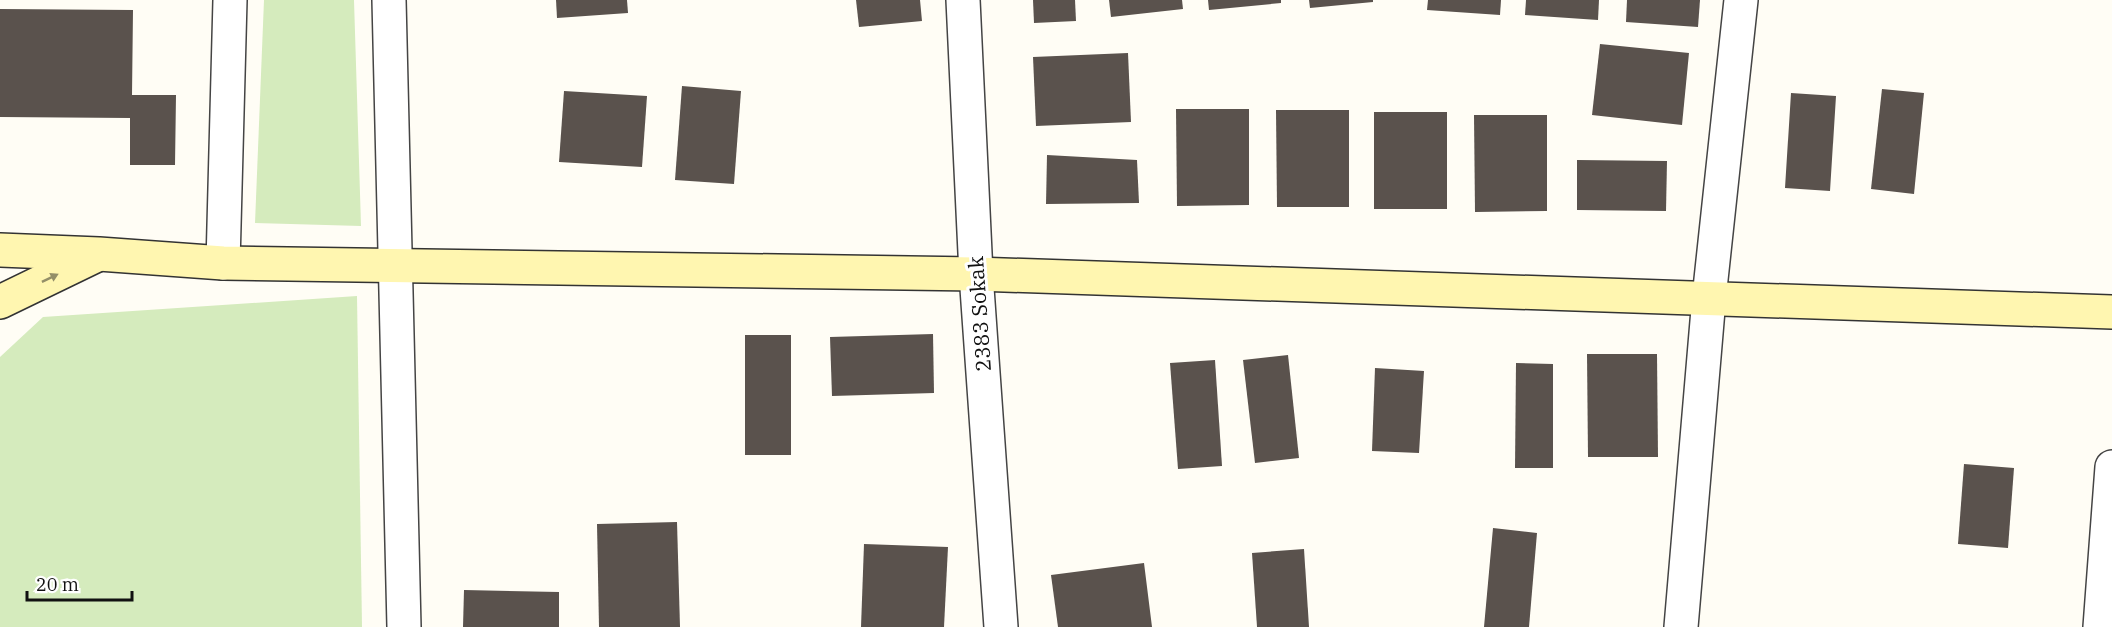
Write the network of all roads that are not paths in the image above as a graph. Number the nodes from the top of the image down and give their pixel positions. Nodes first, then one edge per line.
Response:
1 (230, 0) edge
2 (389, 0) edge
3 (963, 0) edge
4 (1741, 0) edge
5 (0, 250) edge
6 (99, 254) junction
7 (223, 263) junction
8 (396, 266) junction
9 (976, 274) junction
10 (1709, 298) junction
11 (0, 302) edge
12 (2112, 312) edge
13 (2112, 467) edge
14 (404, 627) edge
15 (1001, 627) edge
16 (1681, 627) edge
17 (2100, 627) edge

1 - 7 street
2 - 8 street
3 - 9 street, 2383 Sokak
4 - 10 street
5 - 6 street
6 - 7 street
11 -> 6 street
7 - 8 street
8 - 9 street
8 - 14 street
9 - 10 street
9 - 15 street, 2383 Sokak
10 - 12 street
10 - 16 street
13 - 17 street

